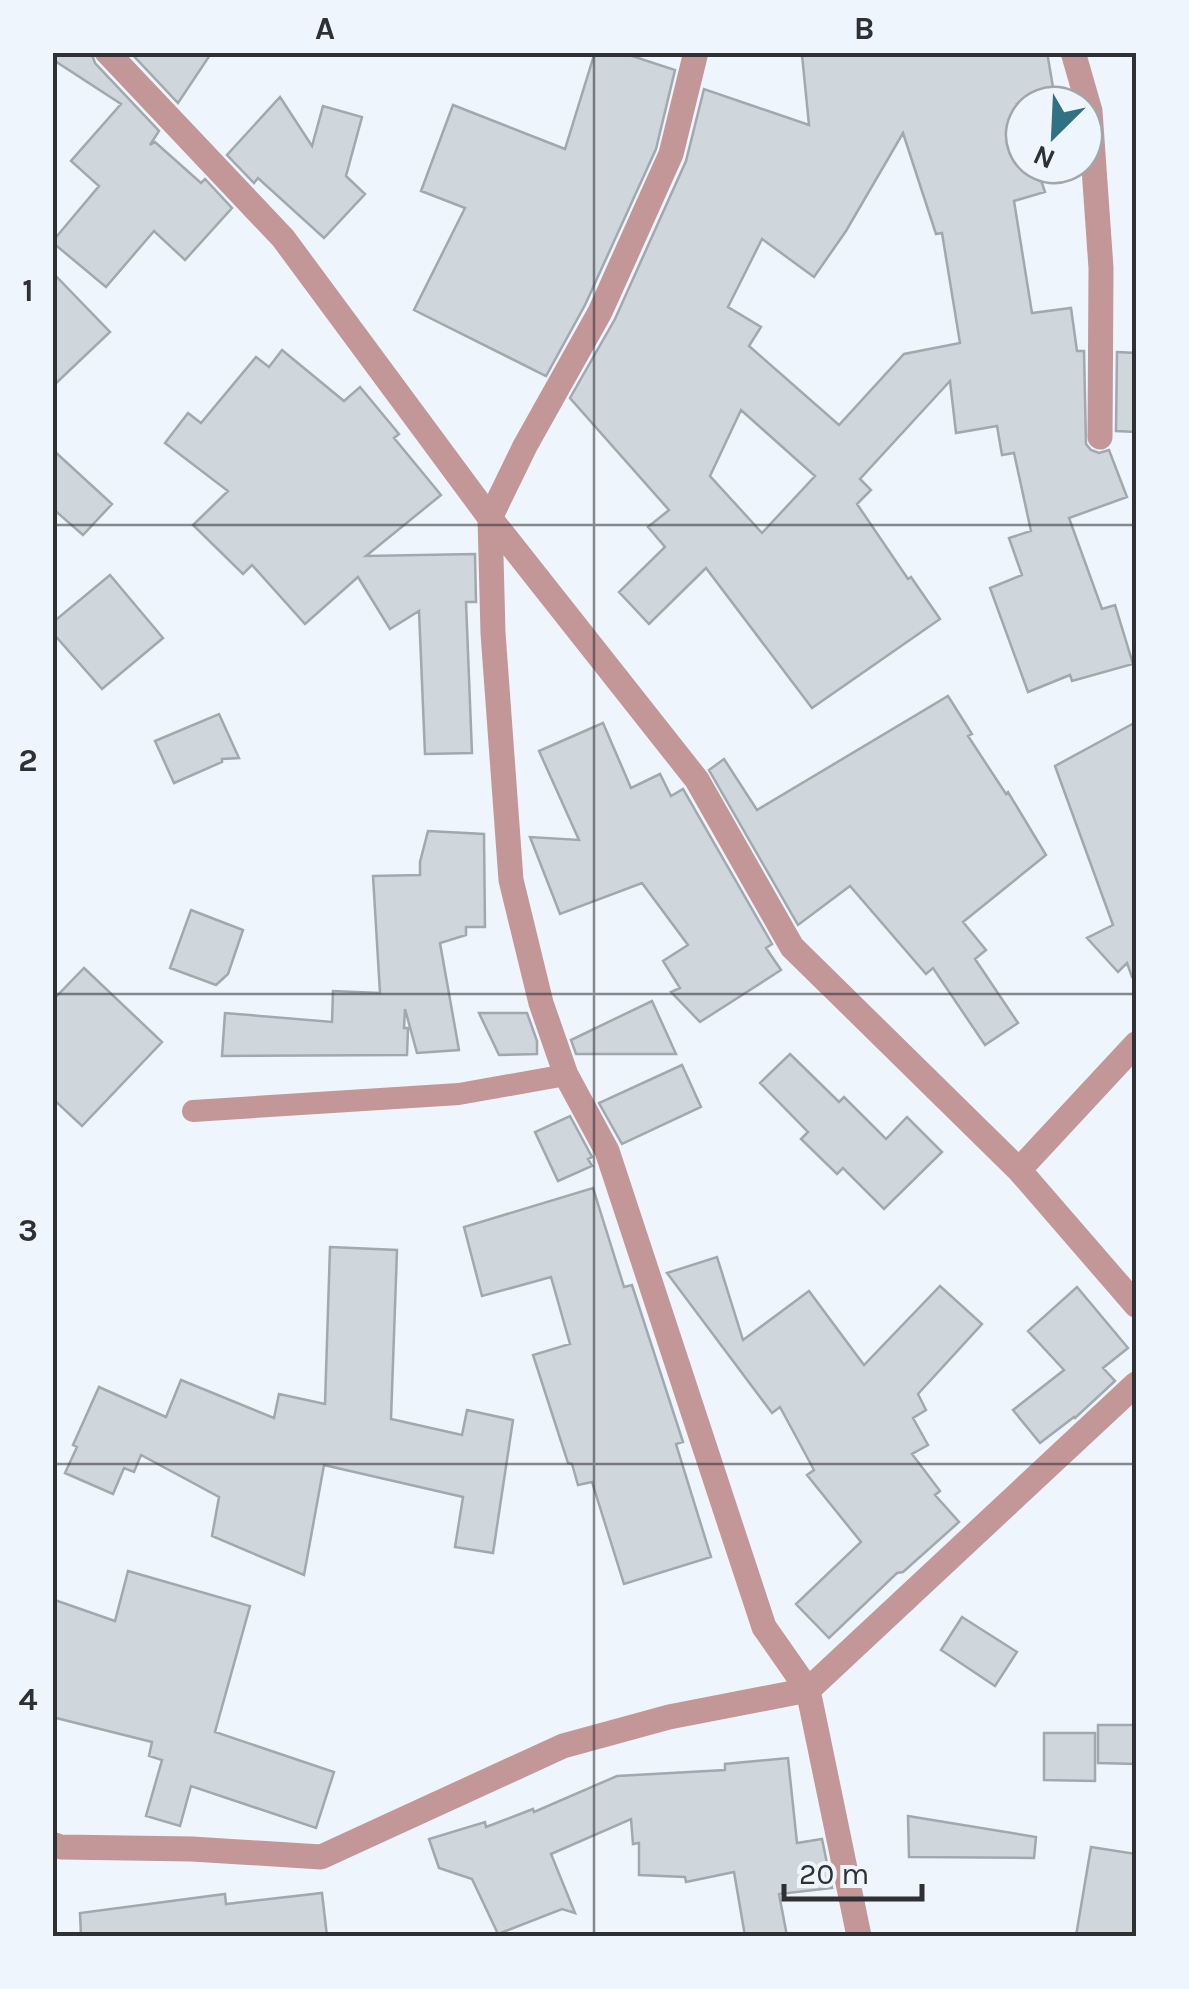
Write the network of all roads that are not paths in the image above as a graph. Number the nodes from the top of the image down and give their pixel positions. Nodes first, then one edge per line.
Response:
1 (107, 52) edge
2 (696, 52) edge
3 (1073, 52) edge
4 (1100, 438) dead end
5 (490, 518) junction
6 (1136, 1044) edge
7 (566, 1075) junction
8 (192, 1111) dead end
9 (1019, 1170) junction
10 (1136, 1306) edge
11 (1136, 1384) edge
12 (808, 1690) junction
13 (52, 1844) edge
14 (860, 1936) edge

1 - 5 street
2 - 5 street
3 - 4 street
5 - 7 street
5 - 9 street
6 - 9 street
7 - 8 lane
7 - 12 street
9 - 10 street
11 - 12 street
12 - 13 street
12 - 14 street

